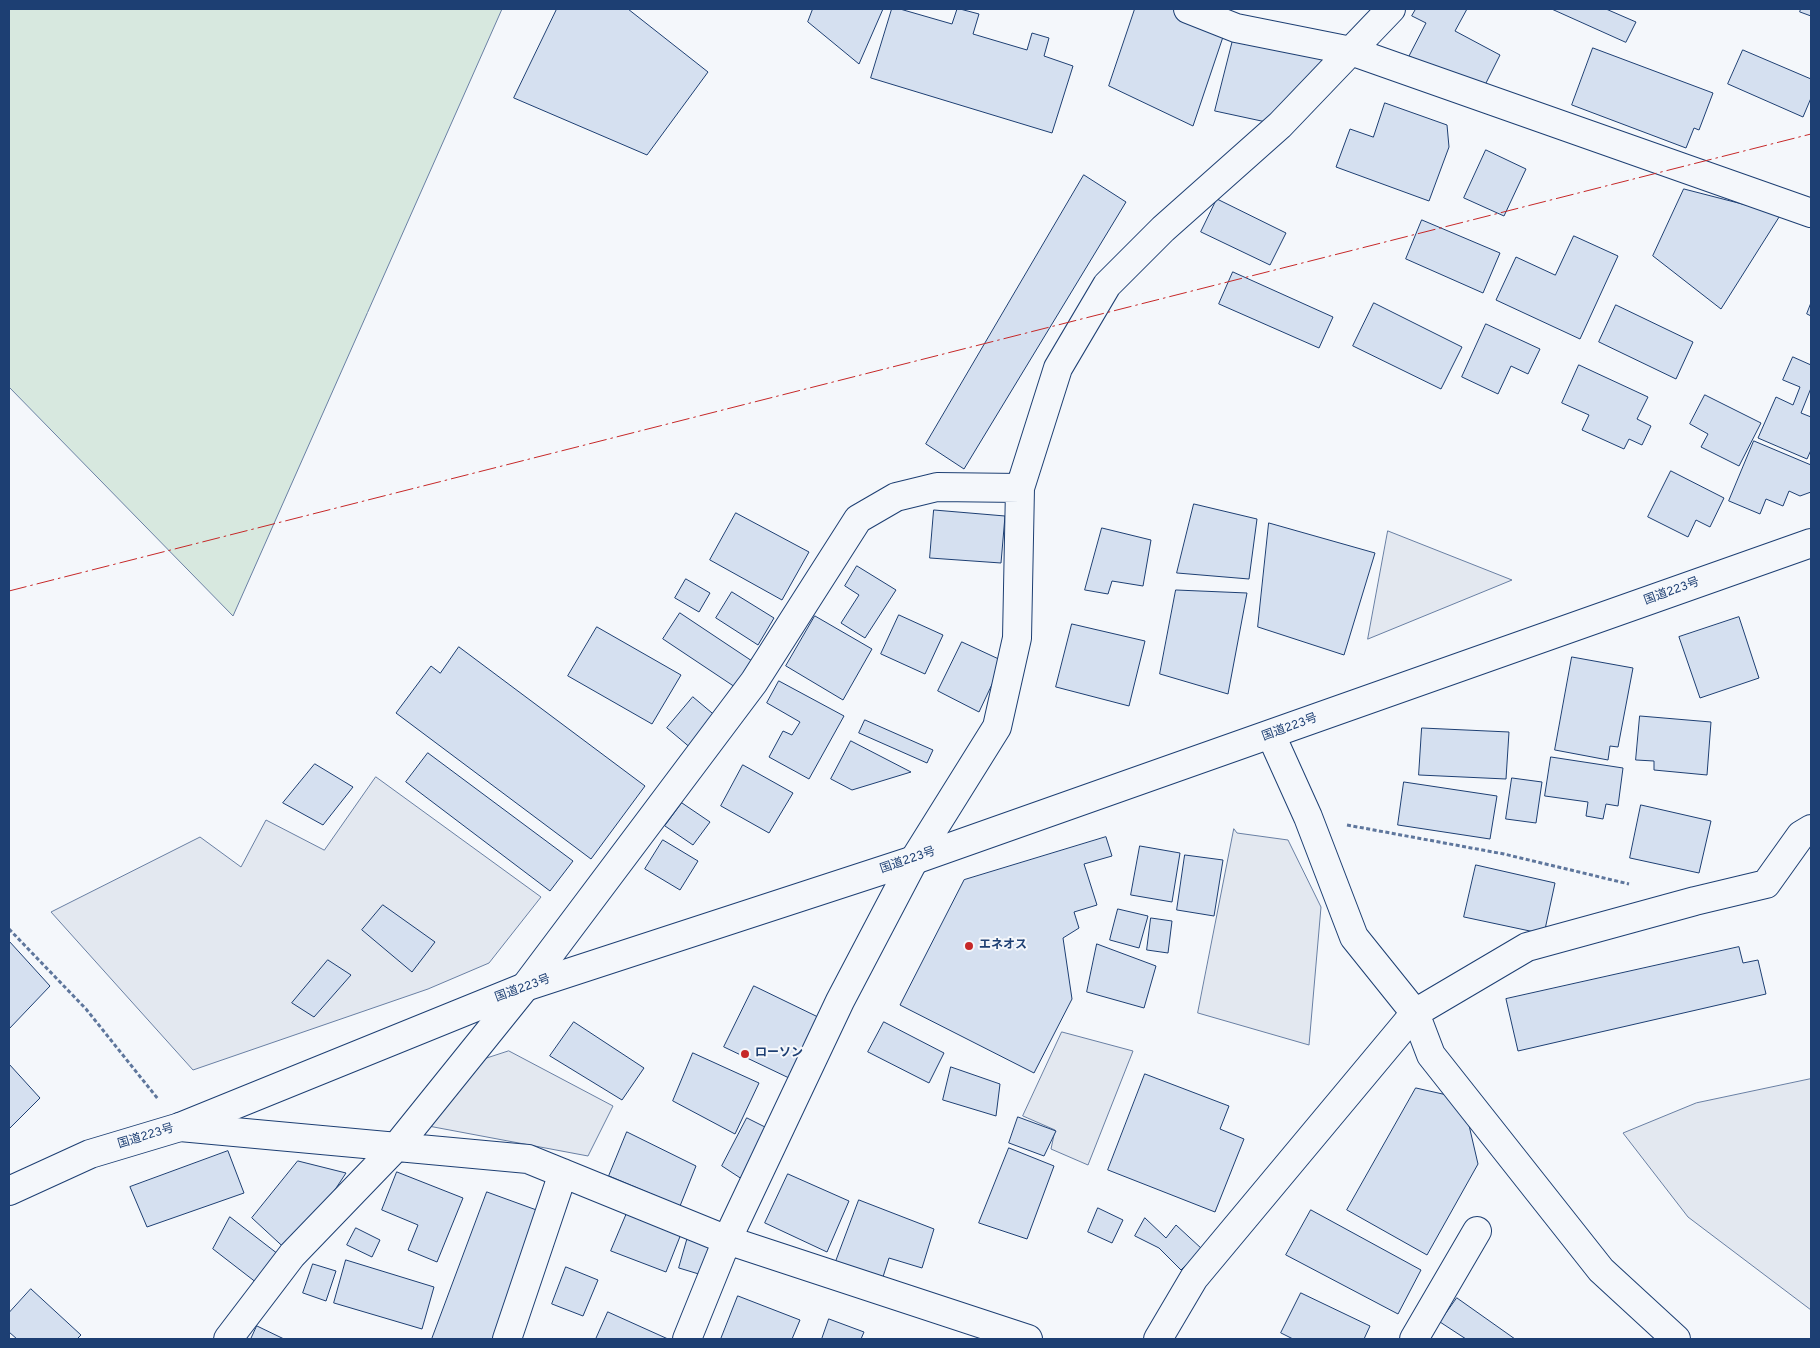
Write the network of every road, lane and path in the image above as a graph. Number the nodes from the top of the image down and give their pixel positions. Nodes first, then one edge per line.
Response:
1 (1188, 9) edge
2 (1391, 9) edge
3 (1351, 51) junction
4 (1811, 213) edge
5 (1020, 488) junction
6 (1811, 543) edge
7 (1271, 735) junction
8 (1308, 817) junction
9 (1811, 829) edge
10 (914, 860) junction
11 (1638, 887) dead end
12 (9, 928) edge
13 (525, 987) junction
14 (1415, 1013) junction
15 (180, 1127) junction
16 (397, 1146) junction
17 (563, 1173) junction
18 (9, 1192) edge
19 (1477, 1231) dead end
20 (727, 1240) junction
21 (228, 1339) edge
22 (507, 1339) edge
23 (687, 1339) edge
24 (1028, 1339) edge
25 (1158, 1339) edge
26 (1414, 1339) edge
27 (1676, 1339) edge

1 - 3 main road
2 - 3 main road
3 - 4 main road
3 - 5 main road
5 - 10 main road
5 - 13 main road
6 - 7 main road, 国道223号
7 - 8 main road
7 - 10 main road, 国道223号
8 - 11 path
8 - 14 main road
9 - 14 main road
10 - 13 main road, 国道223号
10 - 20 main road
12 - 15 path
13 - 15 main road, 国道223号
13 - 16 main road
14 - 25 main road
14 - 27 main road
15 - 16 main road
15 - 18 main road, 国道223号
16 - 17 main road
16 - 21 main road
17 - 20 main road
17 - 22 main road
19 - 26 main road
20 - 23 main road
20 - 24 main road

